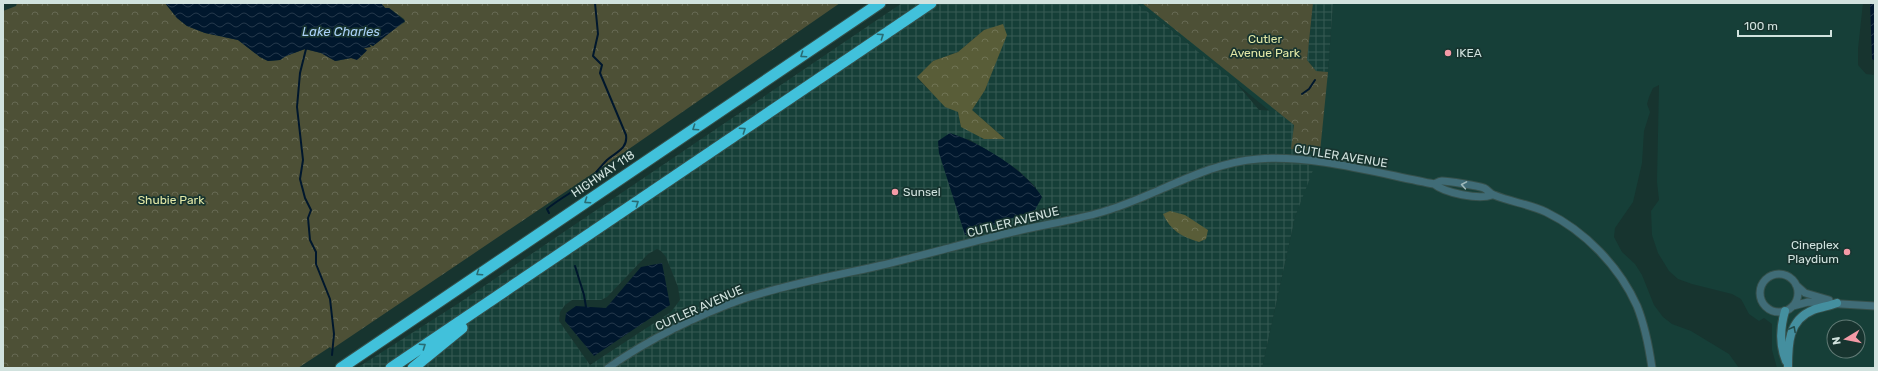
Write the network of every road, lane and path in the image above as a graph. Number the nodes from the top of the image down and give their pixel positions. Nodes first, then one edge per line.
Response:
1 (880, 3) edge
2 (931, 3) edge
3 (603, 225) junction
4 (1796, 285) junction
5 (1837, 303) junction
6 (1793, 306) junction
7 (1875, 306) edge
8 (1785, 311) junction
9 (340, 368) edge
10 (391, 368) edge
11 (413, 368) edge
12 (608, 368) edge
13 (1652, 368) edge
14 (1789, 368) edge

1 -> 9 highway, HIGHWAY 118
3 -> 2 highway
10 -> 3 highway
3 - 11 highway
4 - 5 street
4 - 6 street
4 - 8 street
5 - 6 street
5 - 7 street
14 -> 5 main road
6 - 8 street
8 - 14 main road
12 - 13 street, CUTLER AVENUE

